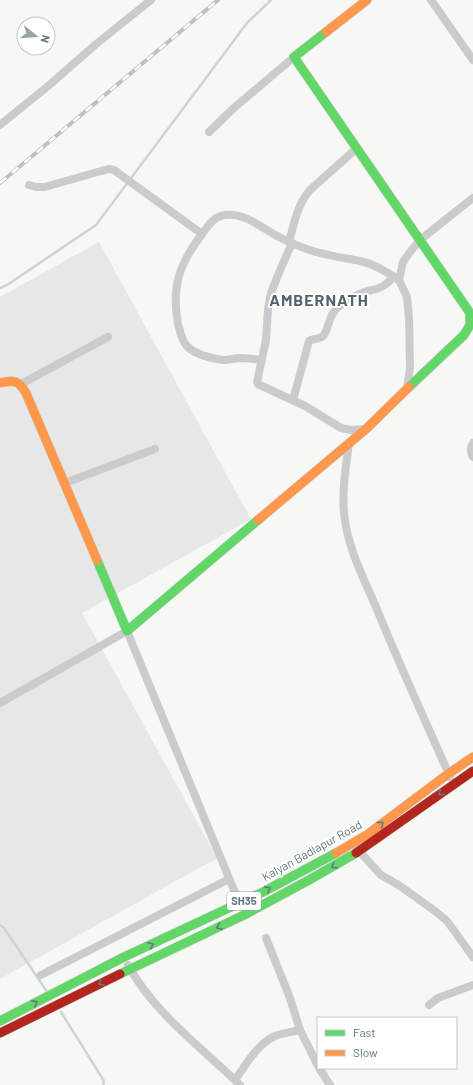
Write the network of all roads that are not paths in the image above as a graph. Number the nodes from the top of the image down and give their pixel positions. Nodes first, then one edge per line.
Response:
1 (151, 0) edge
2 (366, 0) edge
3 (431, 0) edge
4 (294, 57) junction
5 (473, 60) edge
6 (0, 125) edge
7 (209, 132) dead end
8 (357, 148) junction
9 (29, 185) dead end
10 (473, 198) edge
11 (202, 234) junction
12 (420, 240) junction
13 (290, 243) junction
14 (397, 278) junction
15 (108, 337) dead end
16 (262, 360) junction
17 (0, 383) edge
18 (21, 384) junction
19 (407, 389) junction
20 (293, 400) junction
21 (366, 429) junction
22 (349, 443) junction
23 (473, 443) edge
24 (155, 449) dead end
25 (473, 457) edge
26 (65, 483) junction
27 (127, 631) junction
28 (0, 703) edge
29 (473, 757) edge
30 (473, 770) edge
31 (448, 774) junction
32 (453, 784) junction
33 (357, 847) junction
34 (229, 879) junction
35 (239, 903) junction
36 (244, 915) junction
37 (266, 938) dead end
38 (473, 957) edge
39 (124, 958) junction
40 (130, 969) junction
41 (41, 975) dead end
42 (473, 985) edge
43 (58, 992) junction
44 (64, 1001) junction
45 (429, 1005) dead end
46 (0, 1021) edge
47 (300, 1030) junction
48 (0, 1033) edge
49 (317, 1065) edge
50 (319, 1069) edge
51 (237, 1083) edge
52 (330, 1085) edge

1 - 6 street
2 - 4 street
3 - 5 street
4 - 7 street
4 - 8 street
8 - 12 street
8 - 13 street
9 - 11 street
10 - 12 street
11 - 13 street
11 - 16 street
12 - 14 street
12 - 19 street
13 - 14 street
13 - 16 street
14 - 19 street
14 - 20 street
15 - 18 street
16 - 20 street
17 - 18 street
18 - 26 street
19 - 21 street
20 - 21 street
21 - 22 street
22 - 27 street
22 - 31 street
23 - 25 street
24 - 26 street
26 - 27 street
27 - 28 street
27 - 34 street
29 - 31 street, Kalyan Badlapur Road / SH35
30 - 32 street, Kalyan Badlapur Road / SH35
31 - 32 street
33 -> 31 street, Kalyan Badlapur Road / SH35
32 -> 33 street, Kalyan Badlapur Road / SH35
35 -> 33 street, Kalyan Badlapur Road / SH35
33 -> 36 street, Kalyan Badlapur Road / SH35
33 - 38 street
34 - 35 street
34 - 41 street
35 - 36 street
39 -> 35 street, Kalyan Badlapur Road / SH35
36 -> 40 street, Kalyan Badlapur Road / SH35
37 - 47 street
39 - 40 street
39 - 43 street, Kalyan Badlapur Road / SH35
40 -> 44 street, Kalyan Badlapur Road / SH35
40 - 51 street
42 - 45 street
43 - 44 street
46 -> 43 street, Kalyan Badlapur Road / SH35
44 - 48 street, Kalyan Badlapur Road / SH35
47 - 49 street
47 - 51 street
50 - 52 street

